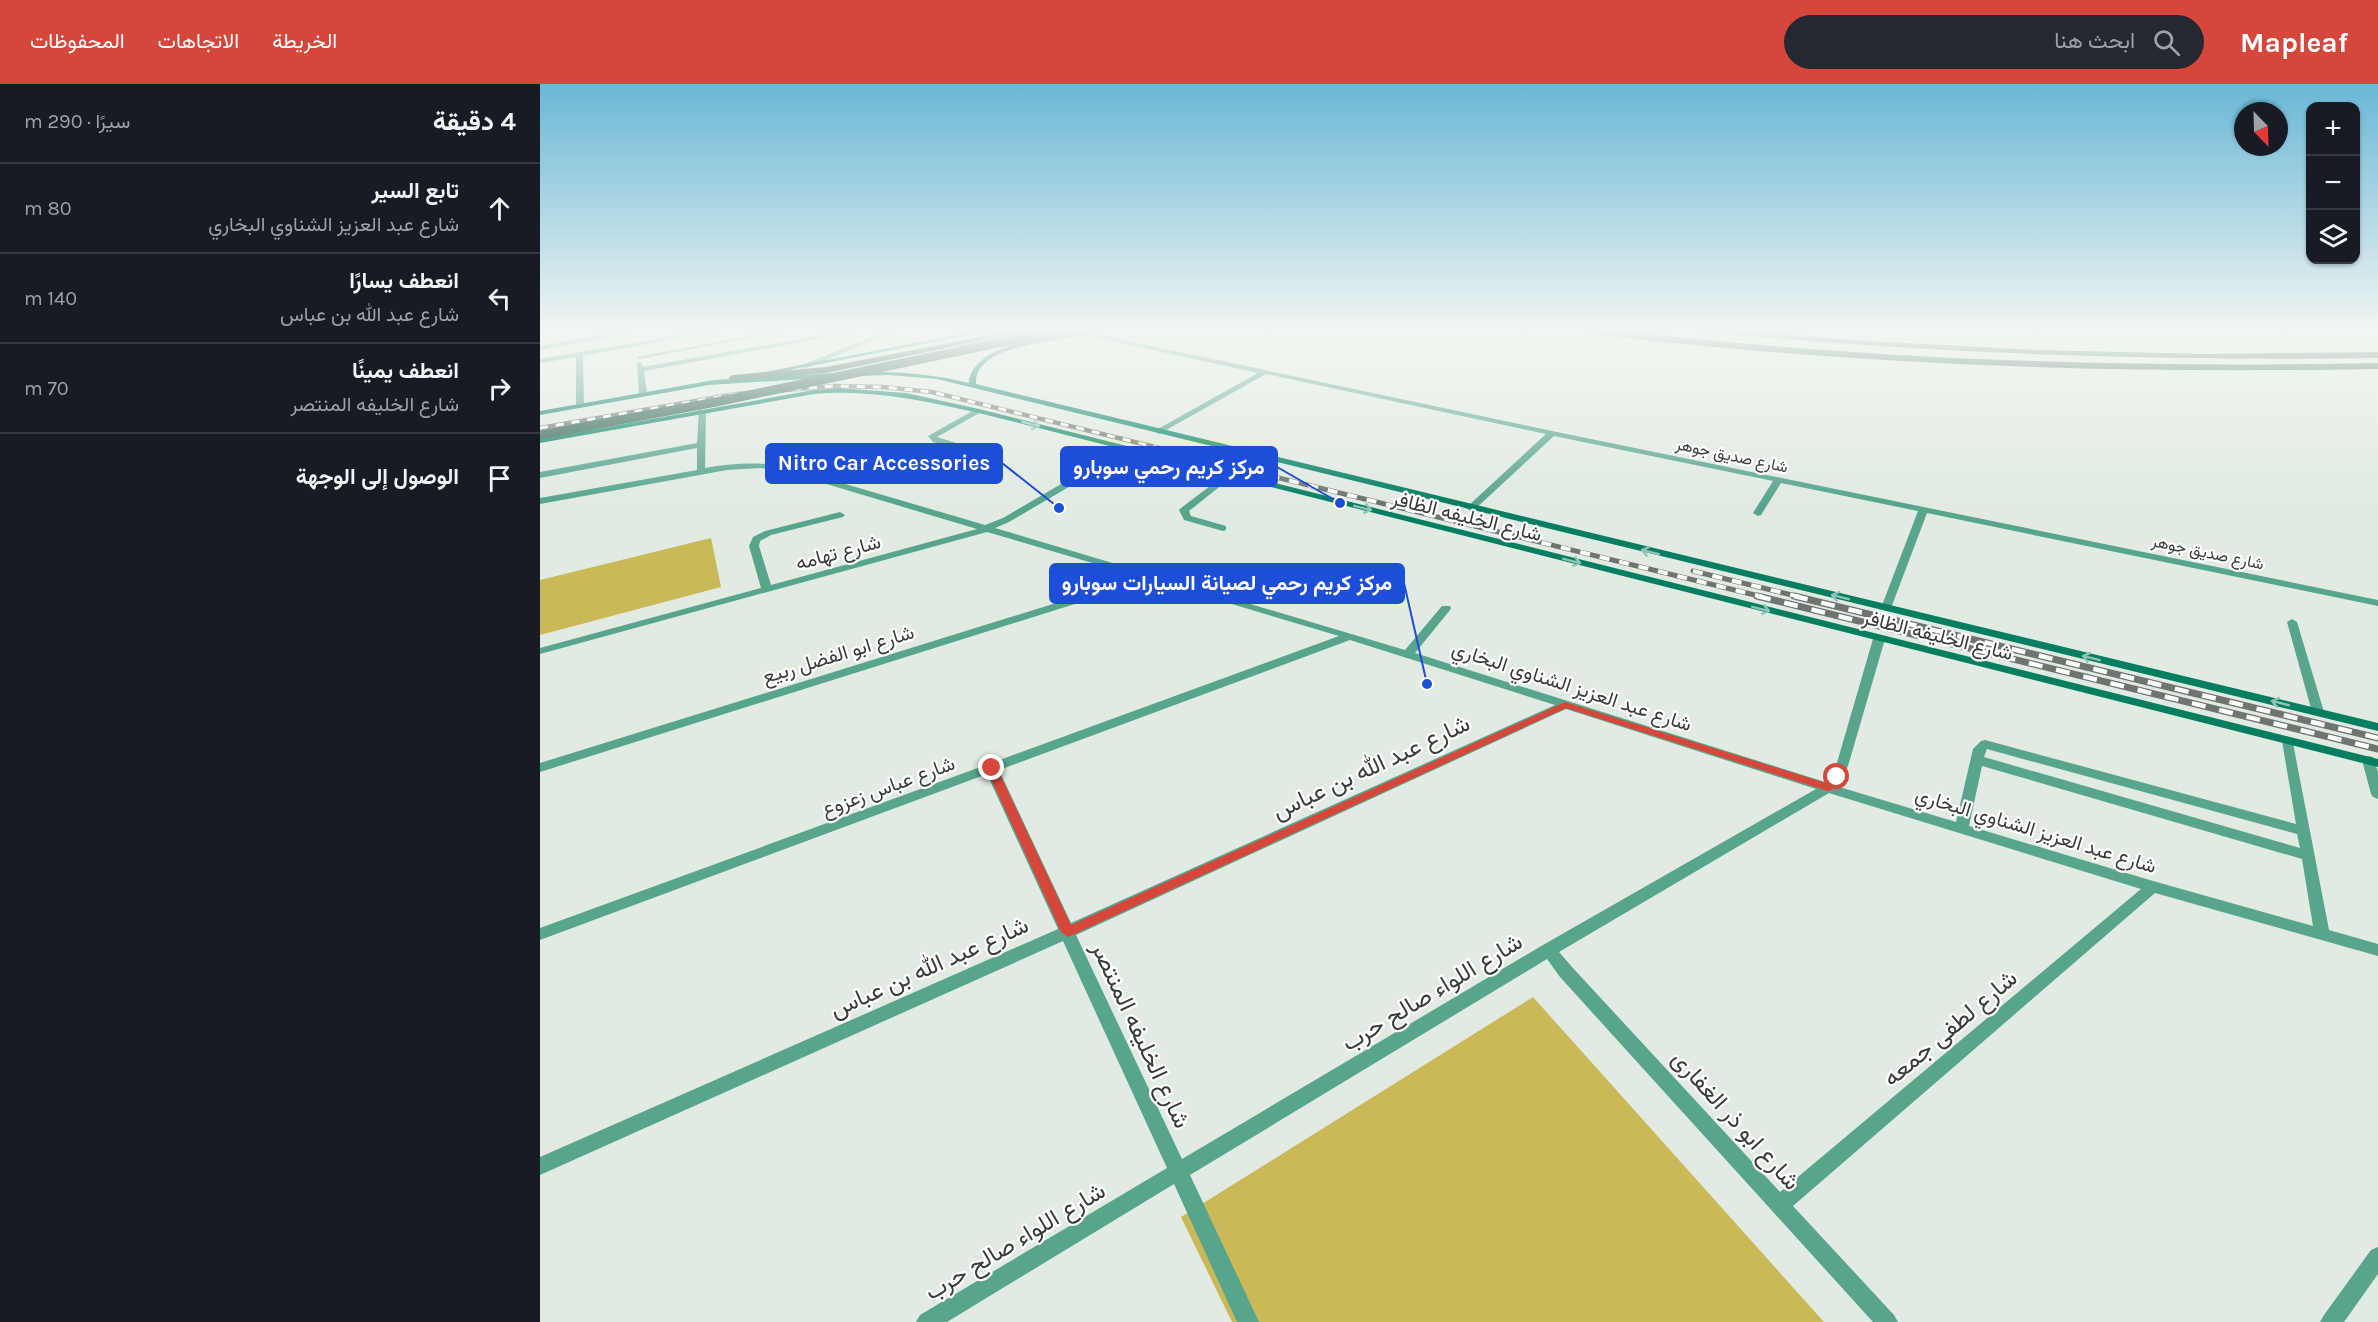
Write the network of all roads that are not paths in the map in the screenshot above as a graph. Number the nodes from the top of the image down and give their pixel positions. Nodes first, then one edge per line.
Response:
1 (580, 387) edge
2 (642, 387) edge
3 (686, 387) edge
4 (790, 387) edge
5 (845, 387) edge
6 (879, 387) edge
7 (973, 387) edge
8 (1239, 387) edge
9 (1329, 387) edge
10 (838, 390) junction
11 (880, 392) junction
12 (643, 394) junction
13 (580, 405) junction
14 (702, 411) junction
15 (979, 411) junction
16 (540, 413) edge
17 (1159, 432) junction
18 (1552, 433) junction
19 (540, 435) edge
20 (540, 441) edge
21 (701, 445) junction
22 (1129, 448) junction
23 (982, 454) dead end
24 (700, 470) junction
25 (1230, 474) junction
26 (540, 475) edge
27 (1779, 479) junction
28 (540, 501) edge
29 (1471, 508) junction
30 (1923, 510) junction
31 (1758, 513) dead end
32 (840, 515) dead end
33 (988, 528) junction
34 (1223, 528) dead end
35 (1148, 578) junction
36 (767, 590) junction
37 (2378, 603) edge
38 (1446, 608) dead end
39 (1886, 608) junction
40 (2292, 622) dead end
41 (1350, 636) junction
42 (1879, 639) junction
43 (540, 651) edge
44 (1408, 654) junction
45 (1565, 705) junction
46 (2318, 712) junction
47 (2378, 727) edge
48 (2288, 741) junction
49 (1978, 760) junction
50 (2373, 762) edge
51 (540, 768) edge
52 (992, 768) junction
53 (1828, 788) junction
54 (2378, 794) edge
55 (1962, 828) junction
56 (2304, 831) junction
57 (2308, 856) junction
58 (2153, 887) junction
59 (1068, 932) junction
60 (540, 934) edge
61 (2322, 934) junction
62 (1549, 950) junction
63 (2378, 950) edge
64 (540, 1166) edge
65 (1178, 1172) junction
66 (1779, 1205) junction
67 (2378, 1257) edge
68 (927, 1322) edge
69 (1248, 1322) edge
70 (1887, 1322) edge
71 (2331, 1322) edge

1 - 13 street
2 - 12 street
3 - 12 street
4 - 19 main road, bridge
5 - 10 street
6 - 11 street
7 - 17 street, شارع الخليفه الظافر
8 - 17 street
9 - 18 street, شارع صديق جوهر
10 - 11 street, شارع الخليفه الظافر
10 - 14 street, شارع الخليفه الظافر
11 - 15 street, شارع الخليفه الظافر
12 - 13 street
13 - 16 street
14 - 20 street, شارع الخليفه الظافر
14 - 21 street
15 -> 22 street, شارع الخليفه الظافر
15 - 23 street
17 - 29 street, شارع الخليفه الظافر
18 - 27 street, شارع صديق جوهر
18 - 29 street
21 - 24 street
21 - 26 street
22 - 25 street, شارع الخليفه الظافر
22 - 33 street, شارع تهامه
24 - 28 street, شارع عبد العزيز الشناوي البخاري
24 - 33 street, شارع عبد العزيز الشناوي البخاري
25 - 34 street
25 -> 42 street, شارع الخليفه الظافر
27 - 30 street, شارع صديق جوهر
27 - 31 street
39 -> 29 street, شارع الخليفه الظافر
30 - 37 street, شارع صديق جوهر
30 - 39 street
32 - 36 street
33 - 35 street, شارع عبد العزيز الشناوي البخاري
33 - 36 street, شارع تهامه
35 - 41 street, شارع عبد العزيز الشناوي البخاري
35 - 51 street, شارع ابو الفضل ربيع
36 - 43 street, شارع تهامه
38 - 44 street
46 -> 39 street, شارع الخليفه الظافر
40 - 46 street
41 - 44 street, شارع عبد العزيز الشناوي البخاري
41 - 52 street, شارع عباس زعزوع
42 - 48 street, شارع الخليفه الظافر
42 - 53 street, شارع اللواء صالح حرب
44 - 45 street, شارع عبد العزيز الشناوي البخاري
45 - 53 street, شارع عبد العزيز الشناوي البخاري
45 - 59 street, شارع عبد الله بن عباس
46 - 47 street, شارع الخليفه الظافر
48 - 50 street, شارع الخليفه الظافر
48 - 56 street
49 - 55 street
49 - 56 street
49 - 57 street
50 - 54 street
52 - 59 street, شارع الخليفه المنتصر
52 - 60 street, شارع عباس زعزوع
53 - 55 street, شارع عبد العزيز الشناوي البخاري
53 - 62 street, شارع اللواء صالح حرب
55 - 58 street, شارع عبد العزيز الشناوي البخاري
56 - 57 street
57 - 61 street
58 - 61 street, شارع عبد العزيز الشناوي البخاري
58 - 66 street, شارع لطفى جمعه
59 - 64 street, شارع عبد الله بن عباس
59 - 65 street, شارع الخليفه المنتصر
61 - 63 street, شارع عبد العزيز الشناوي البخاري
62 - 65 street, شارع اللواء صالح حرب
62 - 66 street, شارع ابو ذر الغفارى
65 - 68 street, شارع اللواء صالح حرب
65 - 69 street, شارع الخليفه المنتصر
66 - 70 street, شارع ابو ذر الغفارى
67 - 71 street

